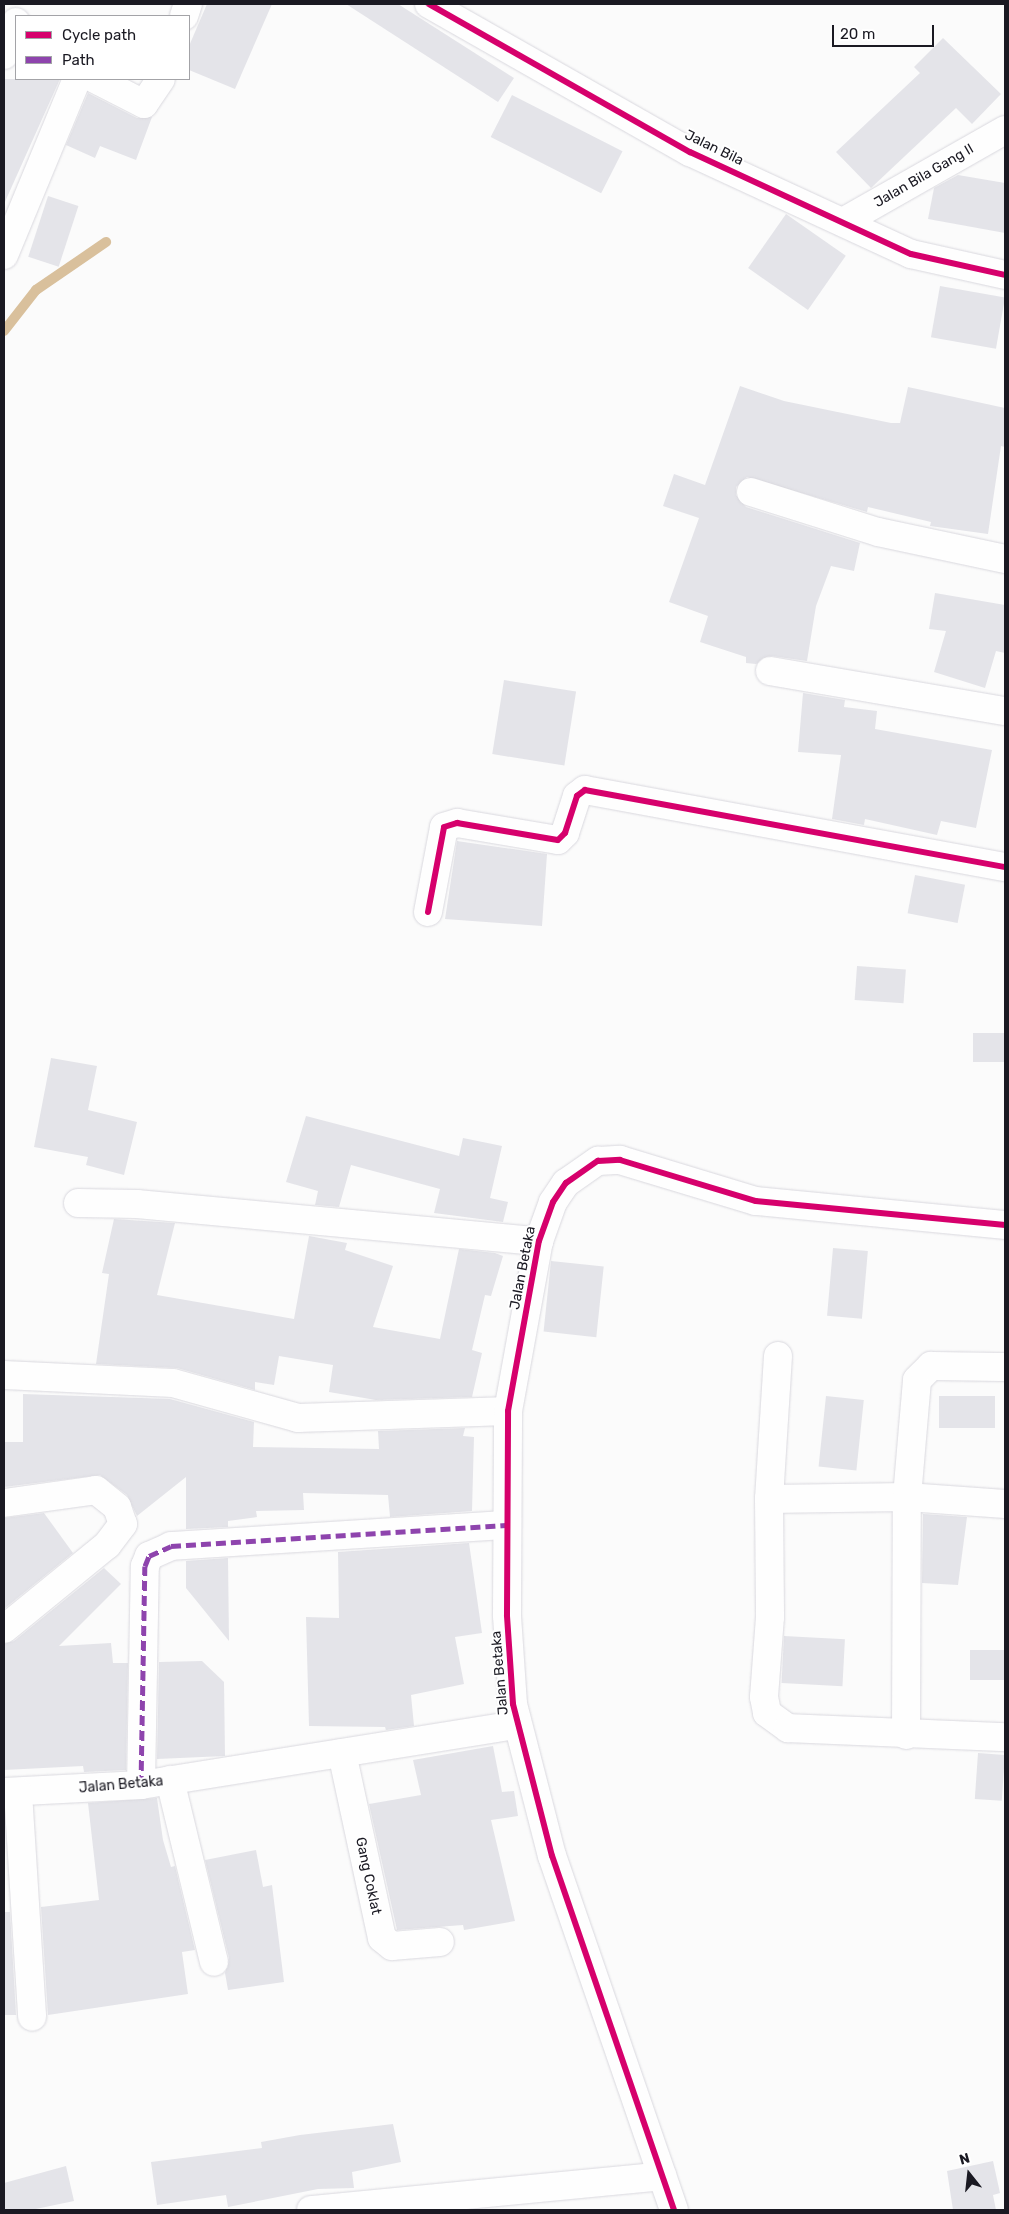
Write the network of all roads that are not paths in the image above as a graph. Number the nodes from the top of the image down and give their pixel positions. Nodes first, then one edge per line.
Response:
1 (429, 4) edge
2 (77, 80) edge
3 (97, 80) edge
4 (160, 80) edge
5 (1005, 130) edge
6 (843, 222) junction
7 (4, 254) edge
8 (1005, 274) edge
9 (751, 492) dead end
10 (1005, 559) edge
11 (770, 671) dead end
12 (1005, 711) edge
13 (1005, 867) edge
14 (428, 912) dead end
15 (78, 1203) dead end
16 (1005, 1225) edge
17 (539, 1240) junction
18 (778, 1356) dead end
19 (1005, 1367) edge
20 (4, 1375) edge
21 (508, 1411) junction
22 (906, 1497) junction
23 (770, 1499) junction
24 (4, 1503) edge
25 (1005, 1504) edge
26 (506, 1525) junction
27 (4, 1629) edge
28 (517, 1726) junction
29 (906, 1735) junction
30 (1005, 1737) edge
31 (342, 1753) junction
32 (170, 1780) junction
33 (141, 1785) junction
34 (11, 1792) edge
35 (440, 1942) dead end
36 (214, 1962) dead end
37 (32, 2017) dead end
38 (662, 2176) junction
39 (311, 2210) edge
40 (674, 2210) edge

1 - 6 street, Jalan Bila
2 - 7 street
3 - 4 street
5 - 6 street, Jalan Bila Gang II
6 - 8 street, Jalan Bila
9 - 10 street
11 - 12 street
13 - 14 street
15 - 17 street
16 - 17 street, Jalan Betaka
17 - 21 street, Jalan Betaka
18 - 23 street
19 - 22 street
20 - 21 street
21 - 26 street, Jalan Betaka
22 - 23 street
22 - 25 street
22 - 29 street
23 - 29 street
24 - 27 street
26 - 28 street, Jalan Betaka
26 - 33 street
28 - 31 street, Jalan Betaka
28 - 38 street
29 - 30 street
31 - 32 street, Jalan Betaka
31 - 35 street, Gang Coklat
32 - 33 street, Jalan Betaka
32 - 36 street
33 - 34 street, Jalan Betaka
34 - 37 street
38 - 39 street
38 - 40 street

